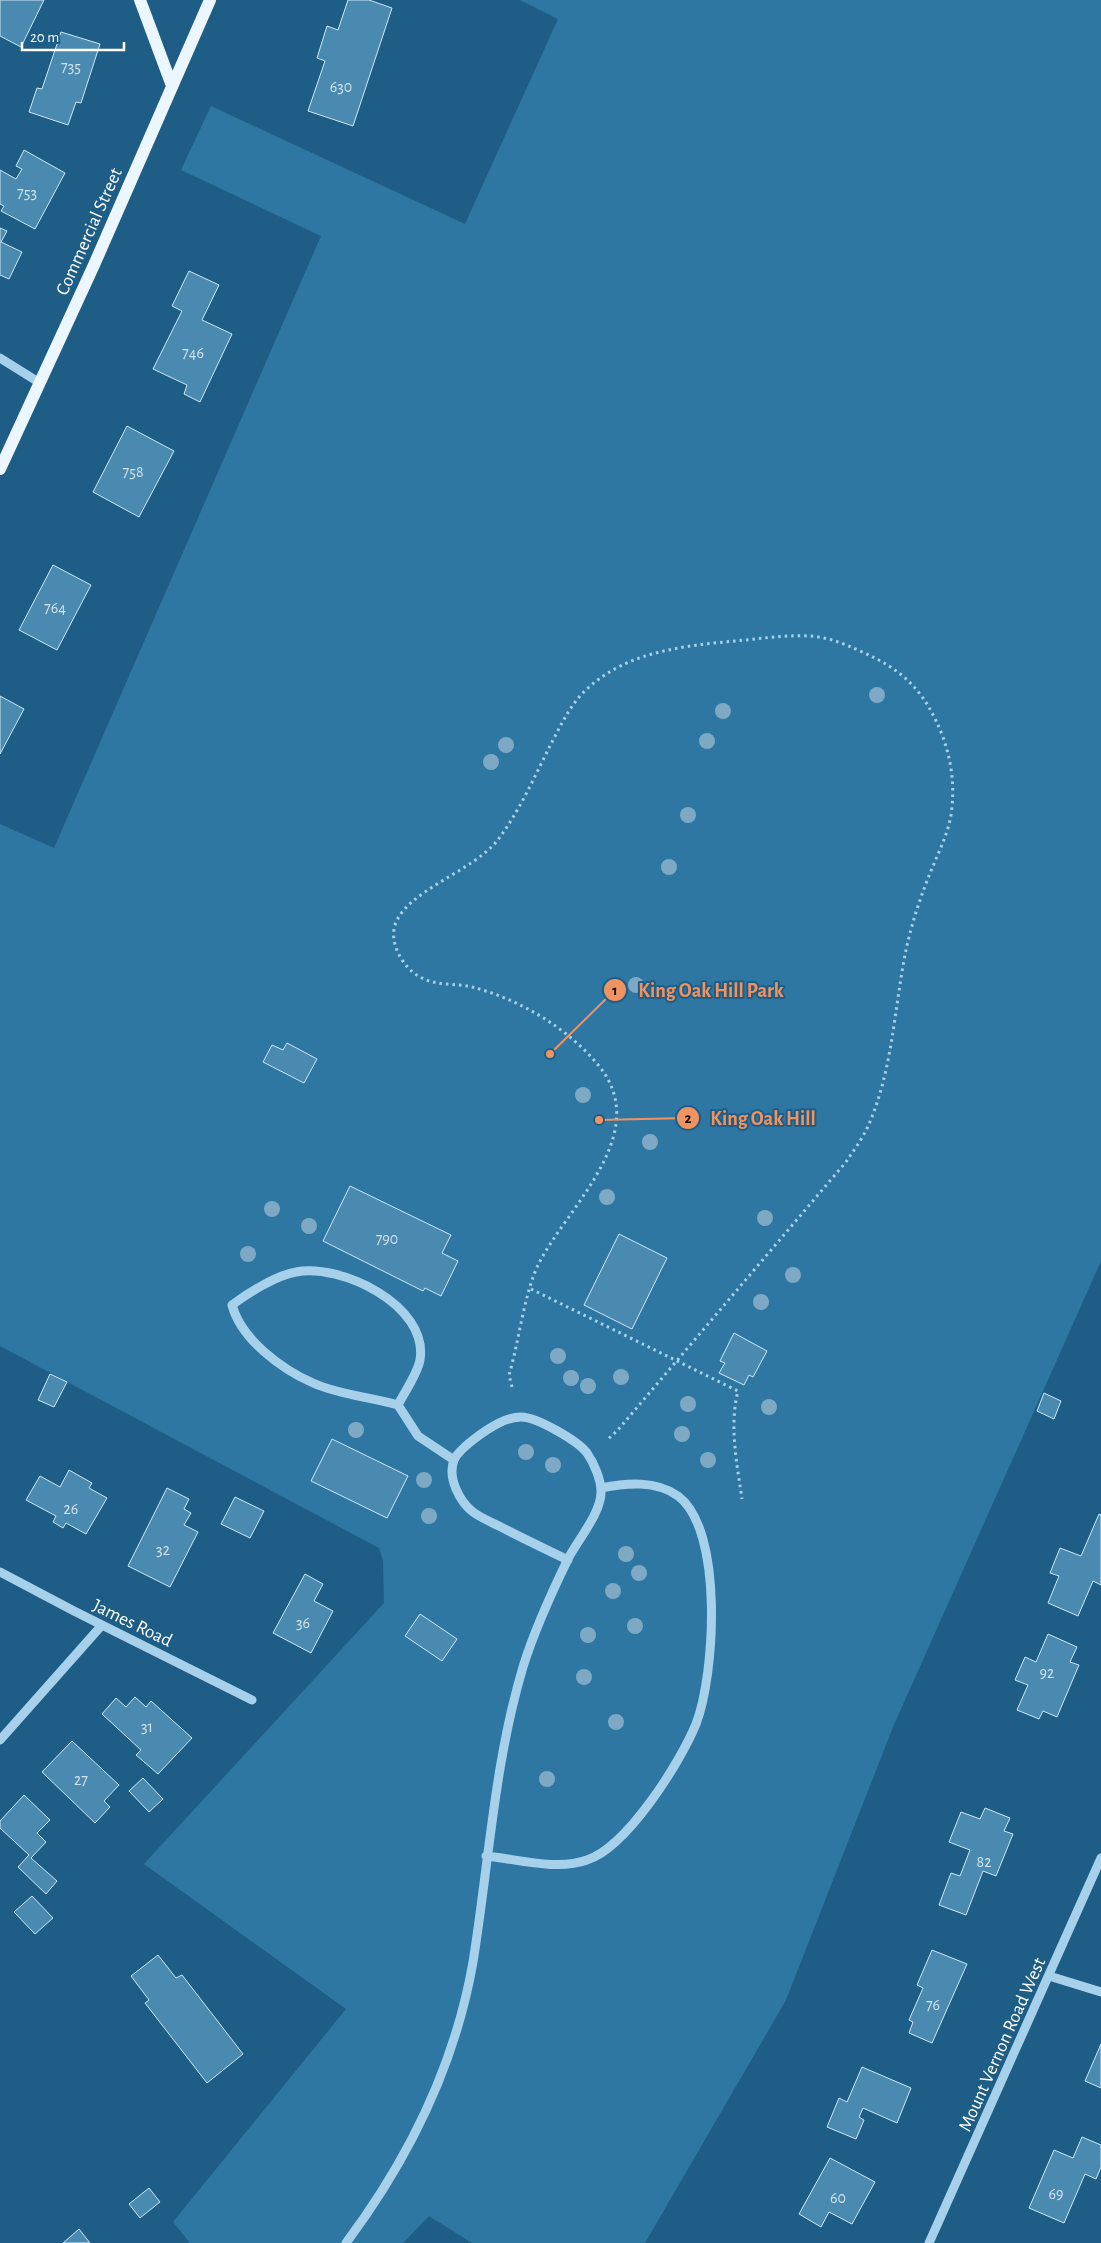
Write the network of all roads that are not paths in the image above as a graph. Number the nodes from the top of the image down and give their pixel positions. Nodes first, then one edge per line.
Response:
1 (140, 0) edge
2 (208, 3) edge
3 (172, 86) junction
4 (0, 358) edge
5 (40, 382) junction
6 (0, 469) edge
7 (398, 1405) junction
8 (454, 1460) junction
9 (601, 1488) junction
10 (568, 1560) junction
11 (0, 1572) edge
12 (102, 1625) junction
13 (252, 1700) dead end
14 (0, 1740) edge
15 (486, 1856) junction
16 (1101, 1858) edge
17 (1049, 1976) junction
18 (1101, 1992) edge
19 (346, 2243) edge
20 (929, 2243) edge

1 - 3 main road
2 - 3 main road, Commercial Street
3 - 5 main road, Commercial Street
4 - 5 street
5 - 6 main road, Commercial Street
7 - 7 street
7 - 8 street
8 - 9 street
8 - 10 street
9 - 10 street
9 - 15 street
10 - 15 street
11 - 12 street, James Road
12 - 13 street, James Road
12 - 14 street
15 - 19 street
16 - 17 street, Mount Vernon Road West
17 - 18 street
17 - 20 street, Mount Vernon Road West

